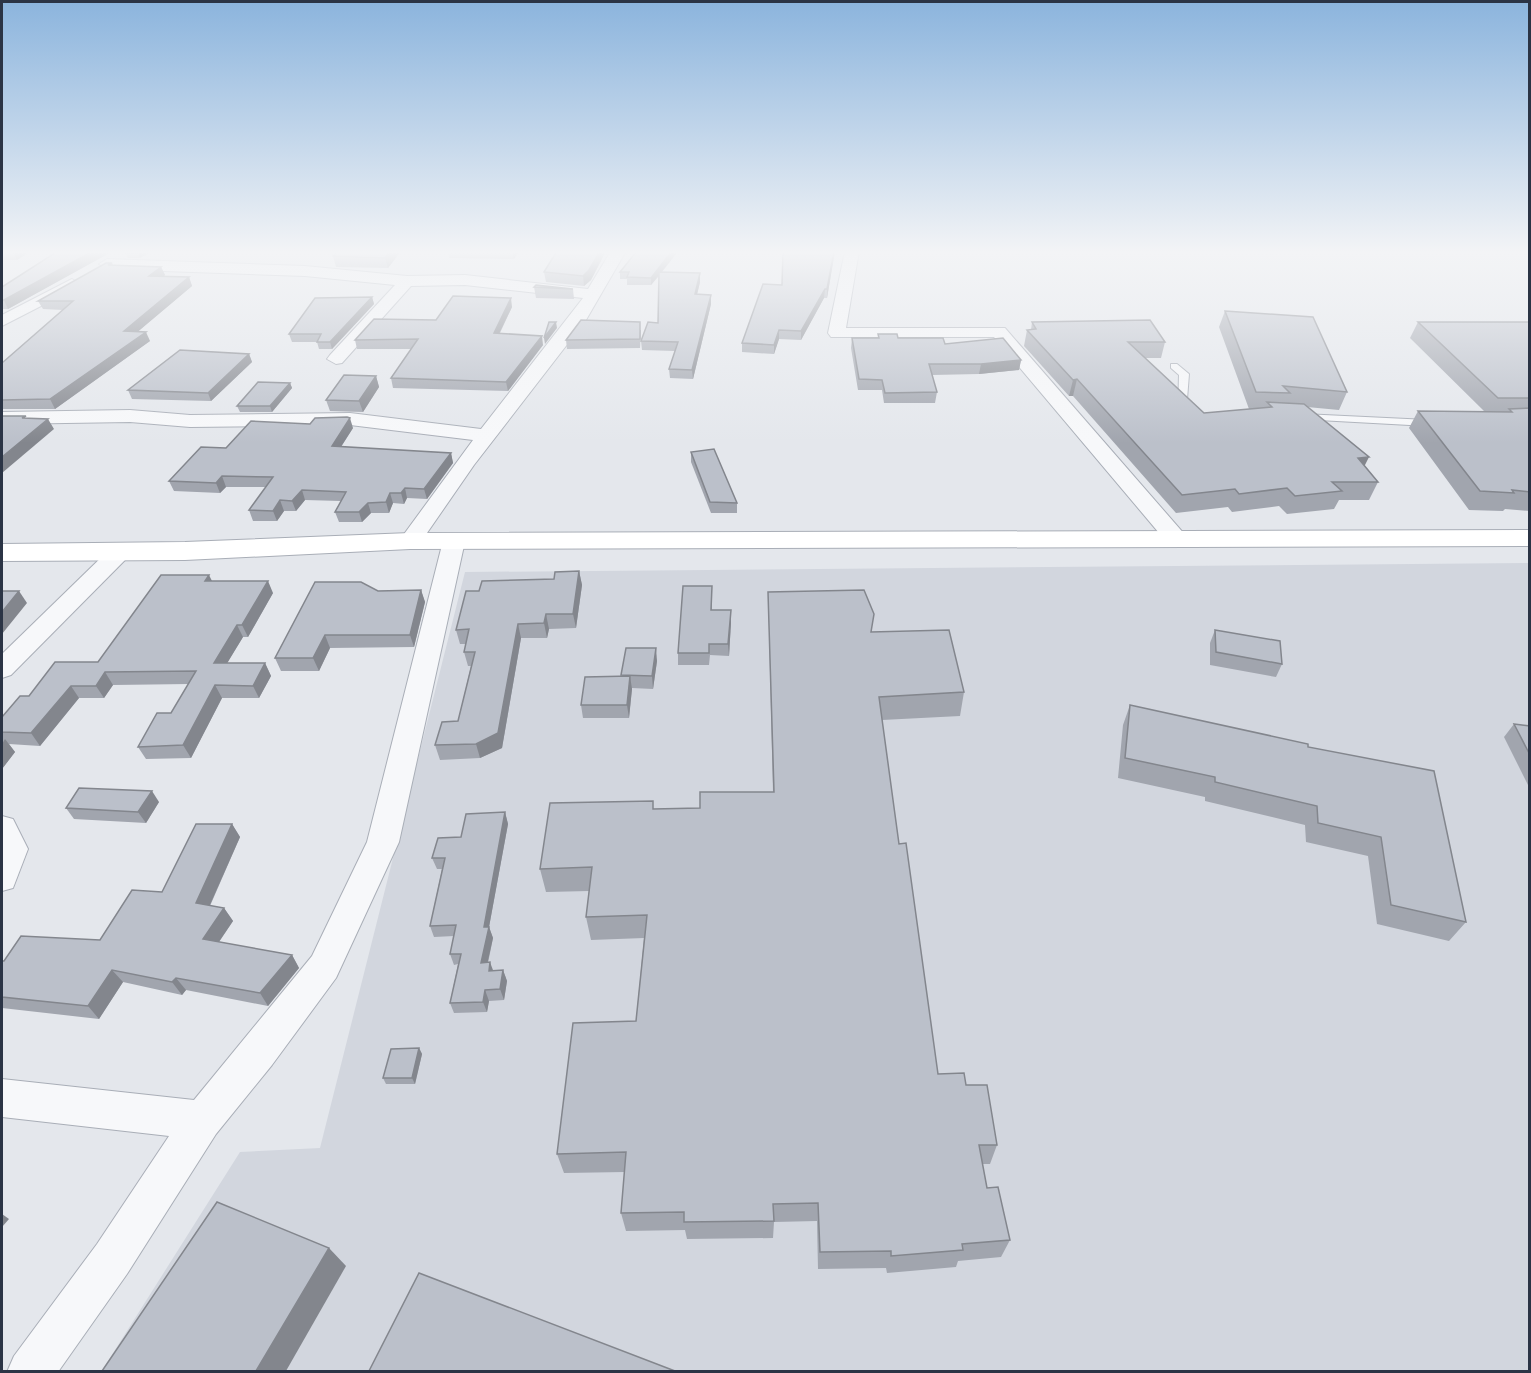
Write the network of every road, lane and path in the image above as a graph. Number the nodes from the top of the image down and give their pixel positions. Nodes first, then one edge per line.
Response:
1 (376, 315) edge
2 (579, 315) edge
3 (840, 315) edge
4 (336, 359) dead end
5 (1174, 366) dead end
6 (1296, 416) edge
7 (2, 418) edge
8 (1194, 418) edge
9 (1440, 423) edge
10 (486, 436) junction
11 (1530, 538) edge
12 (1178, 540) junction
13 (410, 541) junction
14 (454, 541) junction
15 (119, 553) junction
16 (2, 554) edge
17 (2, 669) edge
18 (2, 828) edge
19 (2, 878) edge
20 (2, 1098) edge
21 (202, 1120) junction
22 (30, 1371) edge

1 - 4 street
2 - 10 street
3 - 12 street
5 - 8 lane
6 - 9 lane
7 - 10 street
10 - 13 street
11 - 12 street
12 - 14 street
13 - 14 street
13 - 15 street
14 - 21 street
15 - 16 street
15 - 17 street
18 - 19 street
20 - 21 street
21 - 22 street

